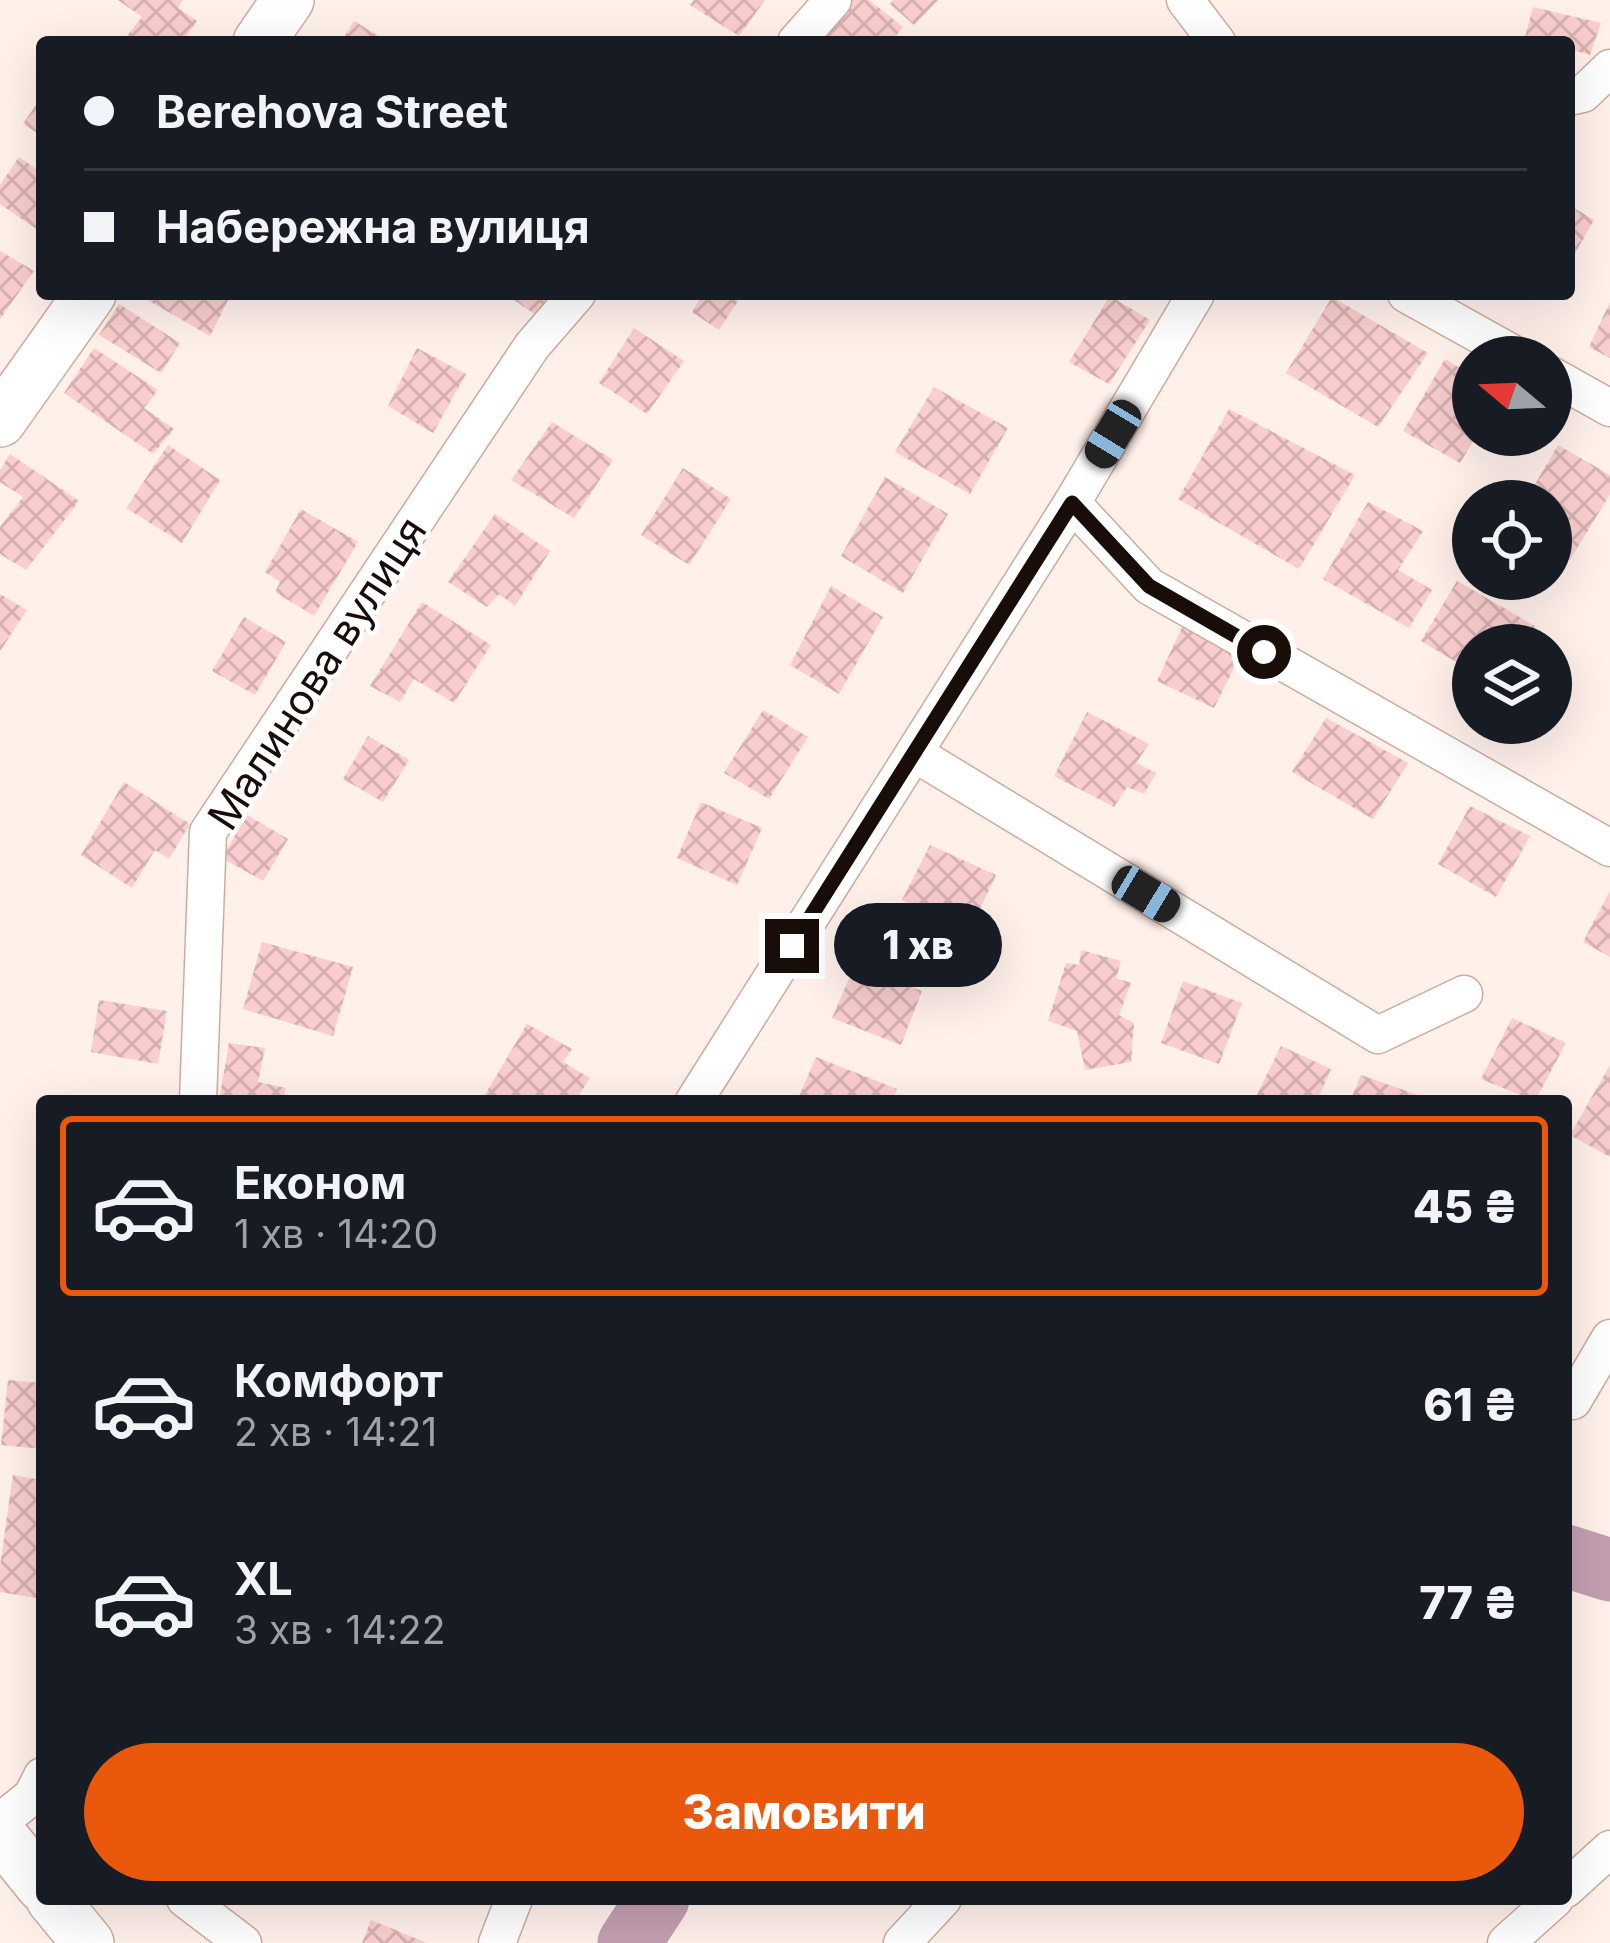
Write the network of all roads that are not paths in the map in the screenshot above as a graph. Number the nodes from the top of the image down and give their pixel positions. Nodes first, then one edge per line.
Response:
1 (287, 0) edge
2 (833, 0) edge
3 (1185, 0) edge
4 (264, 36) edge
5 (801, 36) edge
6 (1212, 36) edge
7 (1610, 68) edge
8 (1575, 96) edge
9 (86, 300) edge
10 (572, 300) edge
11 (1192, 300) edge
12 (1417, 300) edge
13 (1481, 336) edge
14 (1572, 387) edge
15 (1610, 408) edge
16 (0, 421) edge
17 (1072, 503) junction
18 (914, 753) junction
19 (1610, 848) edge
20 (1464, 994) dead end
21 (197, 1095) edge
22 (698, 1095) edge
23 (1610, 1338) edge
24 (1572, 1398) edge
25 (1572, 1401) edge
26 (1610, 1410) edge
27 (29, 1802) edge
28 (0, 1822) edge
29 (36, 1847) edge
30 (1610, 1849) edge
31 (1572, 1884) edge
32 (57, 1905) edge
33 (192, 1905) edge
34 (514, 1905) edge
35 (938, 1905) edge
36 (1548, 1905) edge
37 (88, 1943) edge
38 (243, 1943) edge
39 (497, 1943) edge
40 (902, 1943) edge
41 (1507, 1943) edge

1 - 4 main road
2 - 5 street
3 - 6 street
7 - 8 street
9 - 16 main road
10 - 21 street, Малинова вулиця
11 - 17 street
12 - 13 street
14 - 15 street
17 - 18 street
17 - 19 street
18 - 20 street
18 - 22 street
23 - 24 street
25 - 26 street
27 - 28 street
27 - 29 main road
30 - 31 street
32 - 37 main road
33 - 38 street
34 - 39 street
35 - 40 street
36 - 41 street

